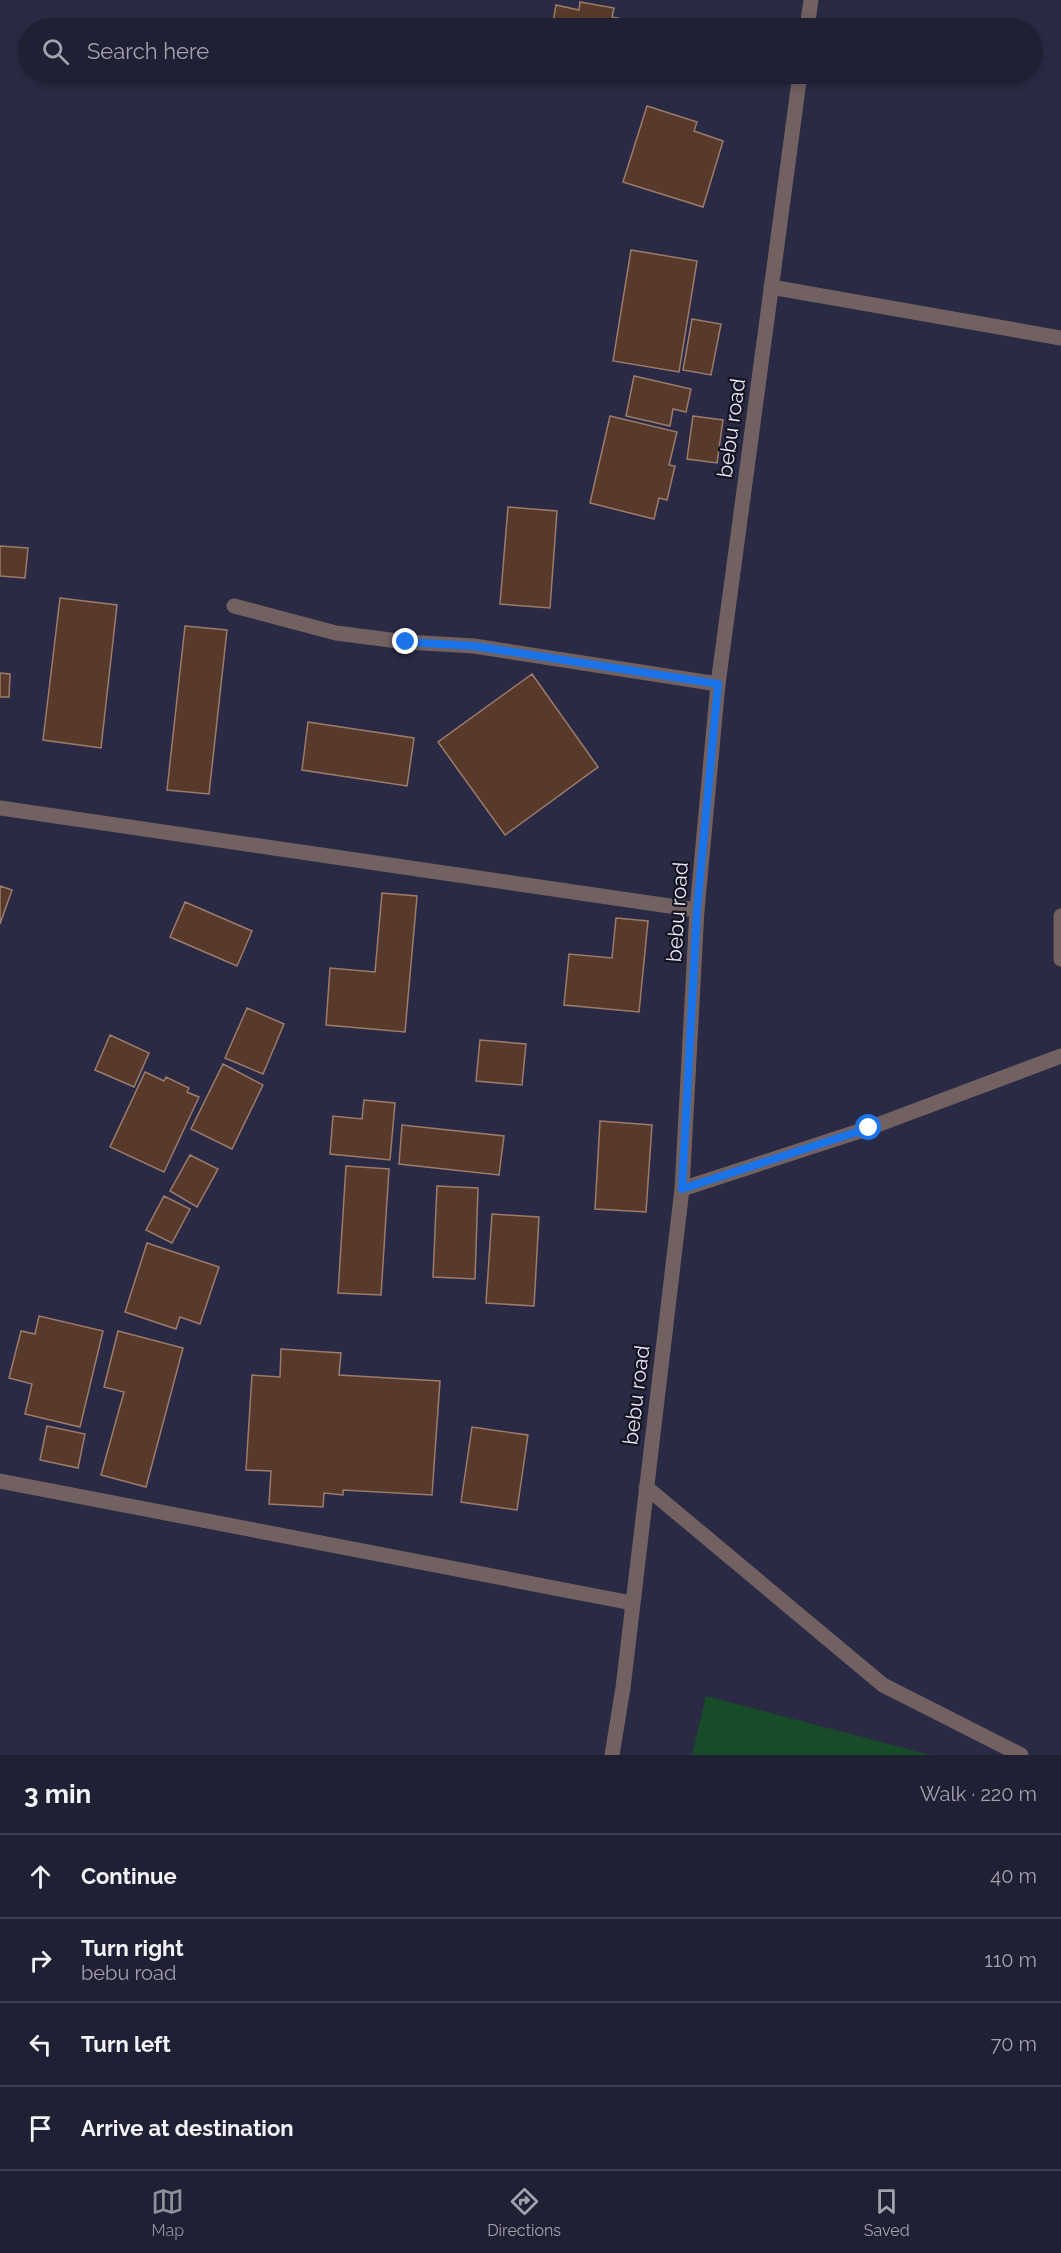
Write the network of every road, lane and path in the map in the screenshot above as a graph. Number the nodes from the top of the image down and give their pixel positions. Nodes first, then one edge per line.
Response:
1 (808, 0) edge
2 (807, 18) edge
3 (800, 84) edge
4 (771, 287) junction
5 (1061, 338) edge
6 (234, 606) dead end
7 (718, 684) junction
8 (0, 808) edge
9 (697, 910) junction
10 (1061, 916) edge
11 (1061, 959) edge
12 (1061, 1056) edge
13 (682, 1189) junction
14 (0, 1481) edge
15 (646, 1487) junction
16 (632, 1603) junction
17 (612, 1755) edge
18 (1022, 1755) edge

1 - 2 street
3 - 4 street, bebu road
4 - 5 street
4 - 7 street, bebu road
6 - 7 street
7 - 9 street, bebu road
8 - 9 street
9 - 13 street, bebu road
10 - 11 street
12 - 13 street
13 - 15 street, bebu road
14 - 16 street
15 - 16 street, bebu road
15 - 18 street
16 - 17 street, bebu road

